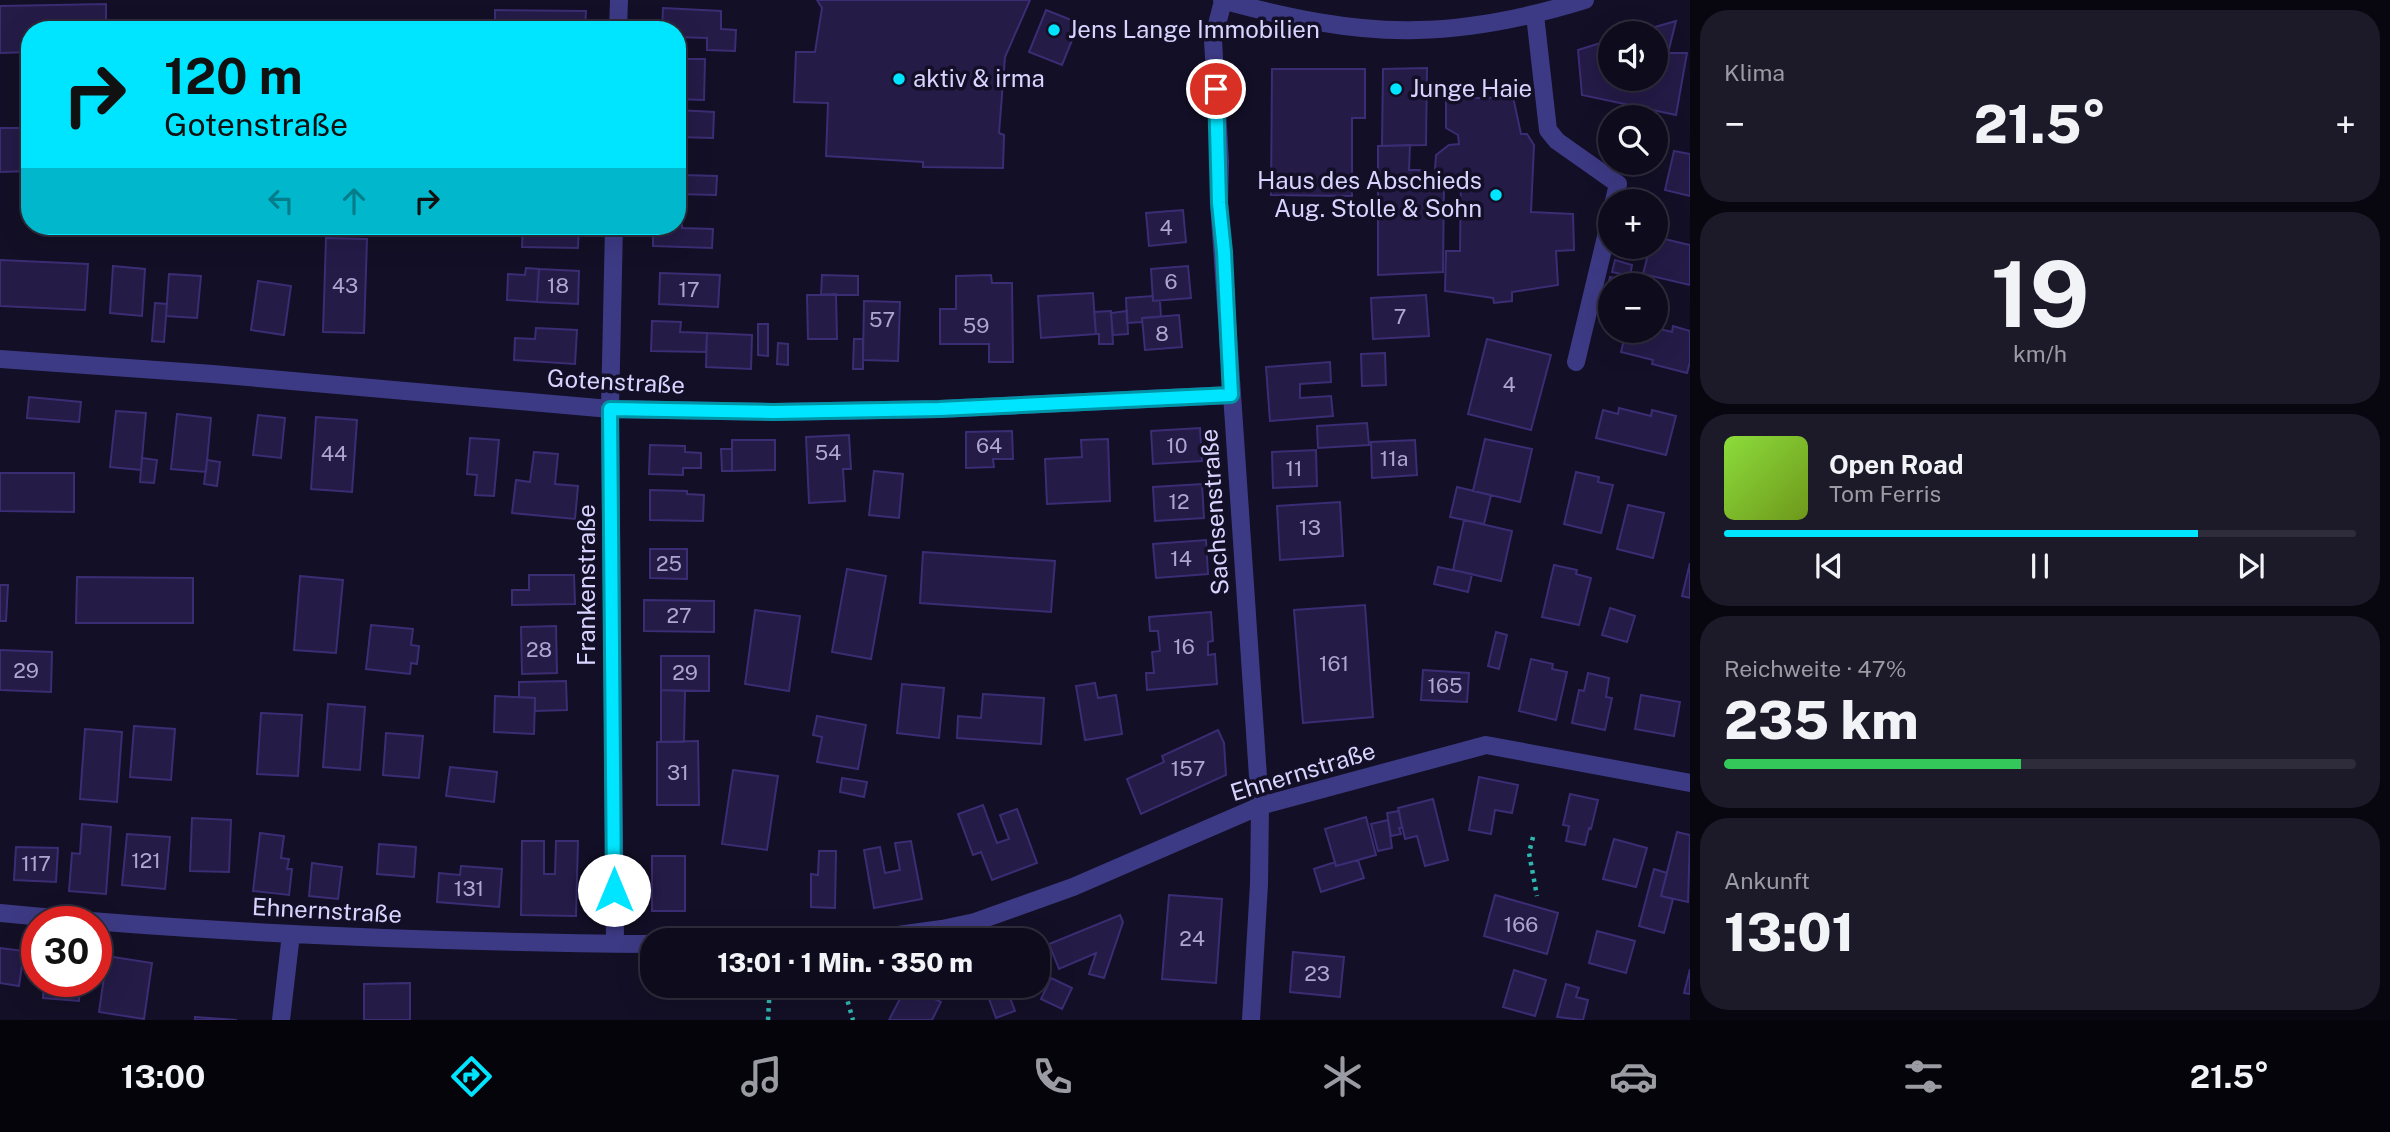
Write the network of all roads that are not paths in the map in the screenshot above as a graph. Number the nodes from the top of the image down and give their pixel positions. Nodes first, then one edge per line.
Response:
1 (620, 0) edge
2 (1223, 0) edge
3 (1585, 0) edge
4 (1535, 15) junction
5 (619, 21) edge
6 (1617, 189) edge
7 (614, 235) edge
8 (1601, 259) edge
9 (0, 359) edge
10 (1576, 362) dead end
11 (1231, 395) junction
12 (610, 409) junction
13 (1690, 783) edge
14 (1260, 806) junction
15 (0, 913) edge
16 (947, 928) edge
17 (291, 934) junction
18 (615, 943) junction
19 (640, 944) edge
20 (281, 1020) edge
21 (1251, 1020) edge

1 - 5 street
2 - 4 street
2 - 11 street, Sachsenstraße
3 - 4 street
4 - 6 street
7 - 12 street, Frankenstraße
8 - 10 street
9 - 12 street, Gotenstraße
11 - 12 street, Gotenstraße
11 - 14 street, Sachsenstraße
12 - 18 street, Frankenstraße
13 - 14 street, Ehnernstraße
14 - 16 street, Ehnernstraße
14 - 21 street, Sachsenstraße
15 - 17 street, Ehnernstraße
17 - 18 street, Ehnernstraße
17 - 20 street
18 - 19 street, Ehnernstraße

